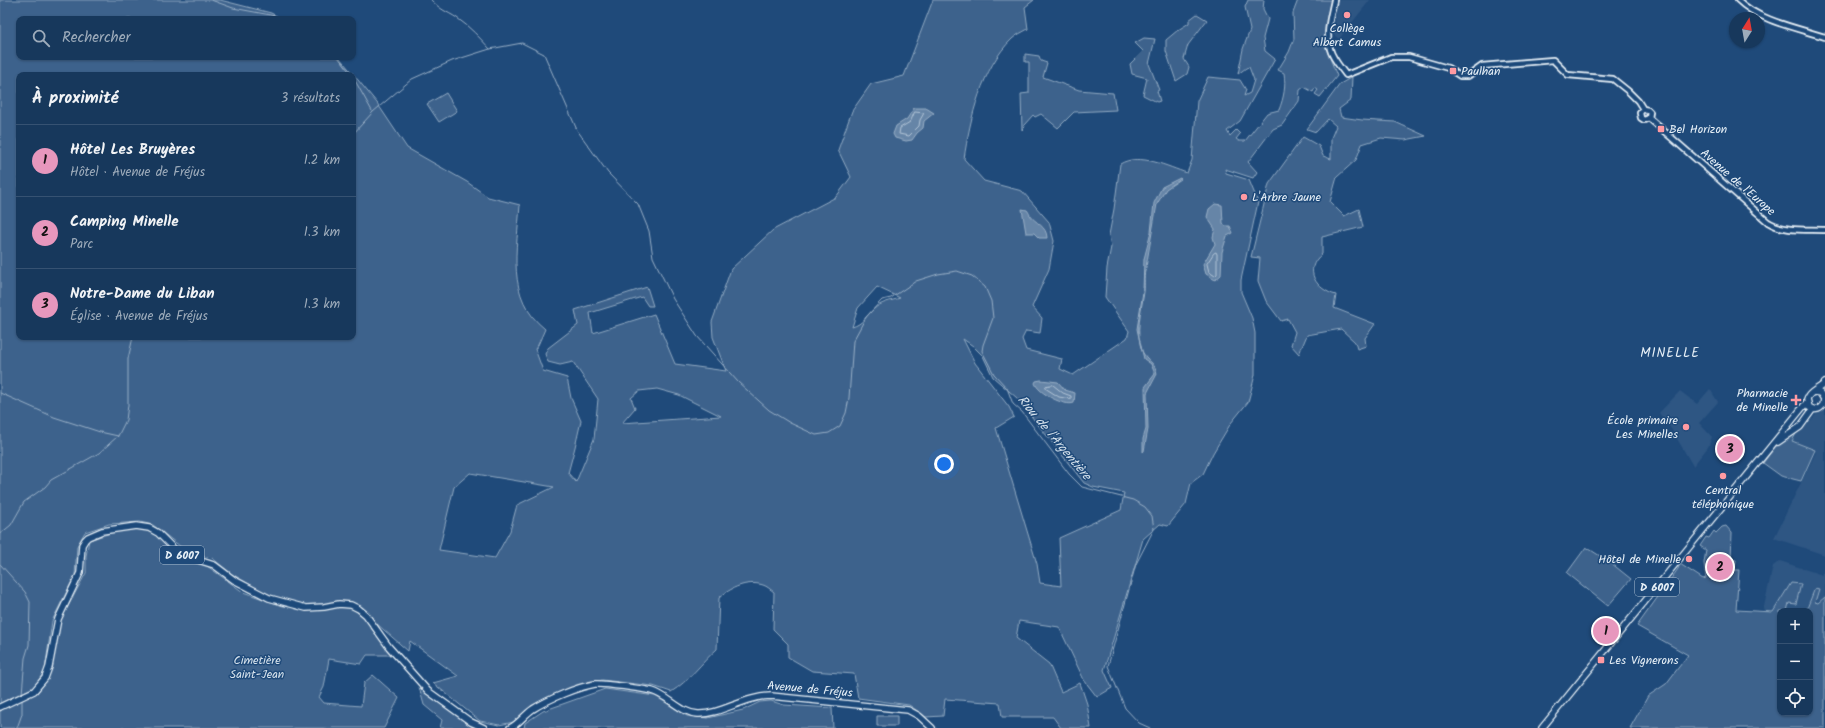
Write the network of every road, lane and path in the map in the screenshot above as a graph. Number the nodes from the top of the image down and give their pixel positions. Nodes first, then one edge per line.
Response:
1 (1334, 0) edge
2 (1738, 0) edge
3 (1825, 37) edge
4 (1644, 109) junction
5 (1649, 118) junction
6 (1825, 230) edge
7 (1825, 383) edge
8 (1814, 392) junction
9 (1824, 397) edge
10 (1807, 402) junction
11 (1813, 409) junction
12 (1771, 447) junction
13 (0, 707) edge
14 (484, 728) edge
15 (510, 728) edge
16 (932, 728) edge
17 (1542, 728) edge

1 - 4 street
2 - 3 street
4 - 5 street
4 - 5 street
5 - 6 street, Avenue de l'Europe
7 - 8 main road
8 - 9 main road
8 - 10 main road
9 - 11 main road
10 - 11 main road
10 - 12 main road, D 6007
11 - 12 main road, D 6007
12 - 17 main road, D 6007
13 - 14 main road, D 6007
15 - 16 main road, Avenue de Fréjus

